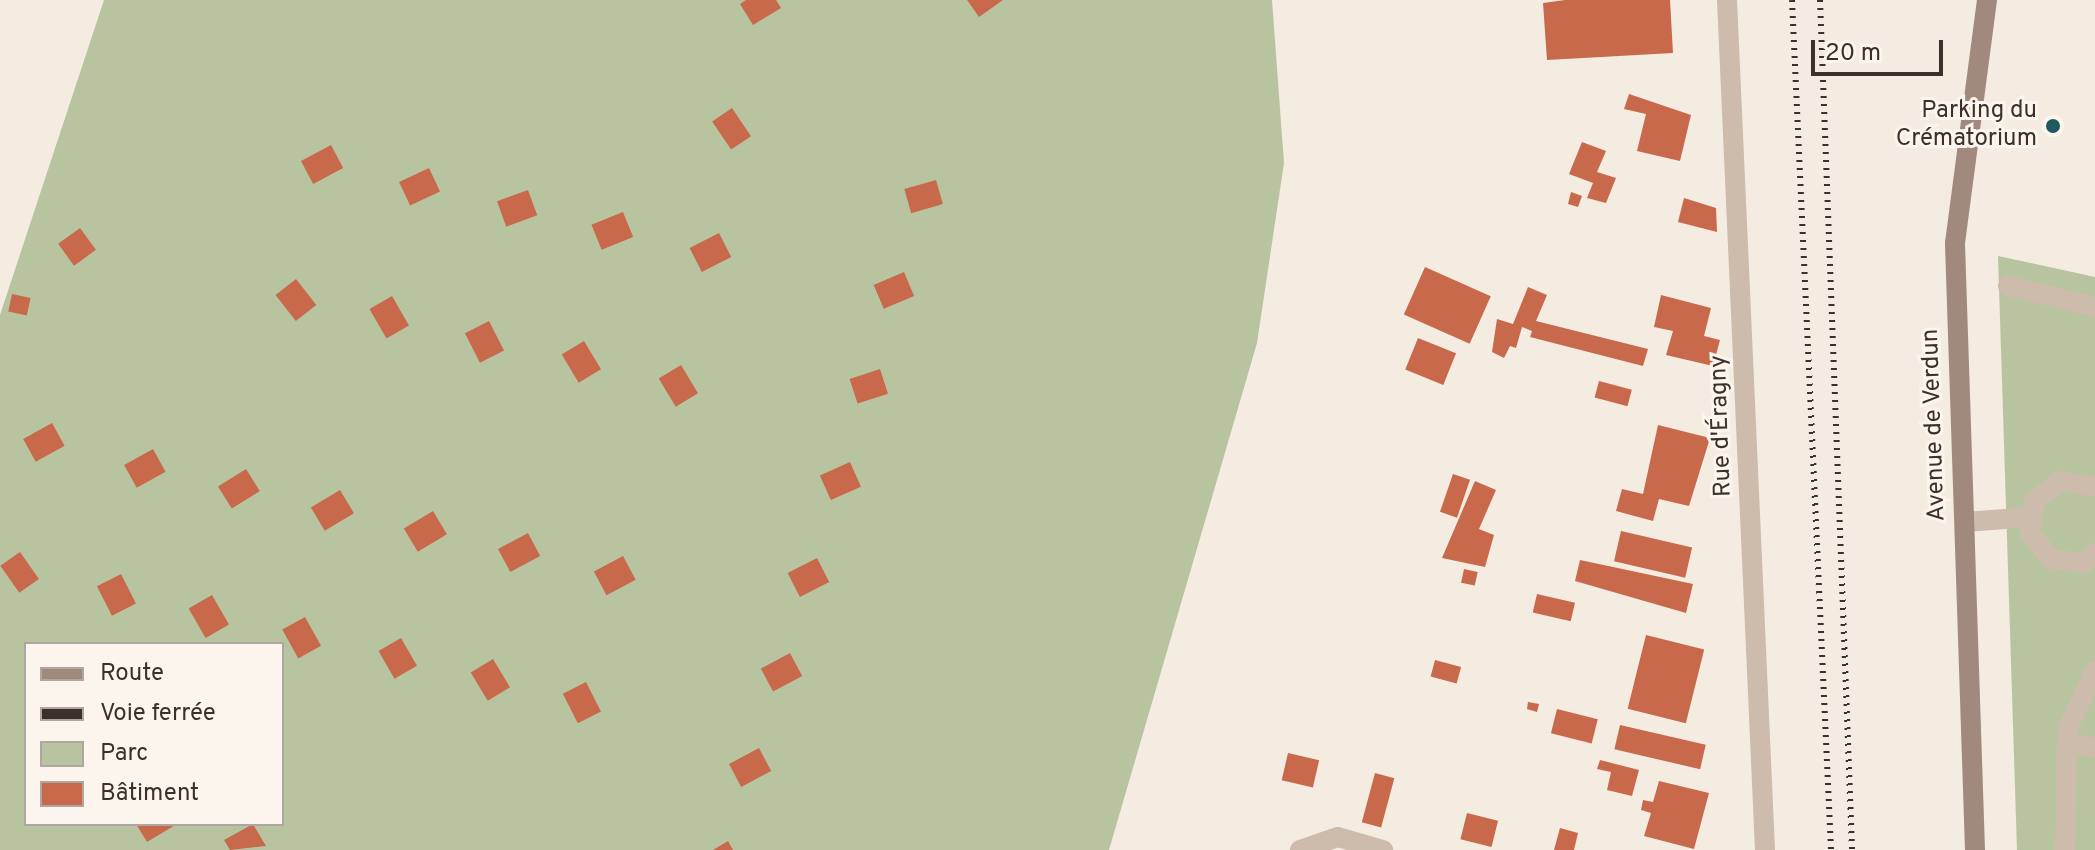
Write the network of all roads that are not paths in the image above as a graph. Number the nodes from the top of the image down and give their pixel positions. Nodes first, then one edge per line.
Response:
1 (1727, 0) edge
2 (1987, 0) edge
3 (2008, 286) dead end
4 (2095, 307) edge
5 (2095, 487) edge
6 (2032, 517) junction
7 (1965, 522) junction
8 (2095, 553) edge
9 (2095, 671) edge
10 (2067, 742) junction
11 (2095, 748) edge
12 (1300, 850) edge
13 (1383, 850) edge
14 (1765, 850) edge
15 (1975, 850) edge
16 (2065, 850) edge

1 - 14 street, Rue d'Éragny
2 - 7 main road, Avenue de Verdun
3 - 4 street
5 - 6 street
6 - 7 street
6 - 8 street
7 - 15 main road, Avenue de Verdun
9 - 10 street
10 - 11 street
10 - 16 street
12 - 13 street

